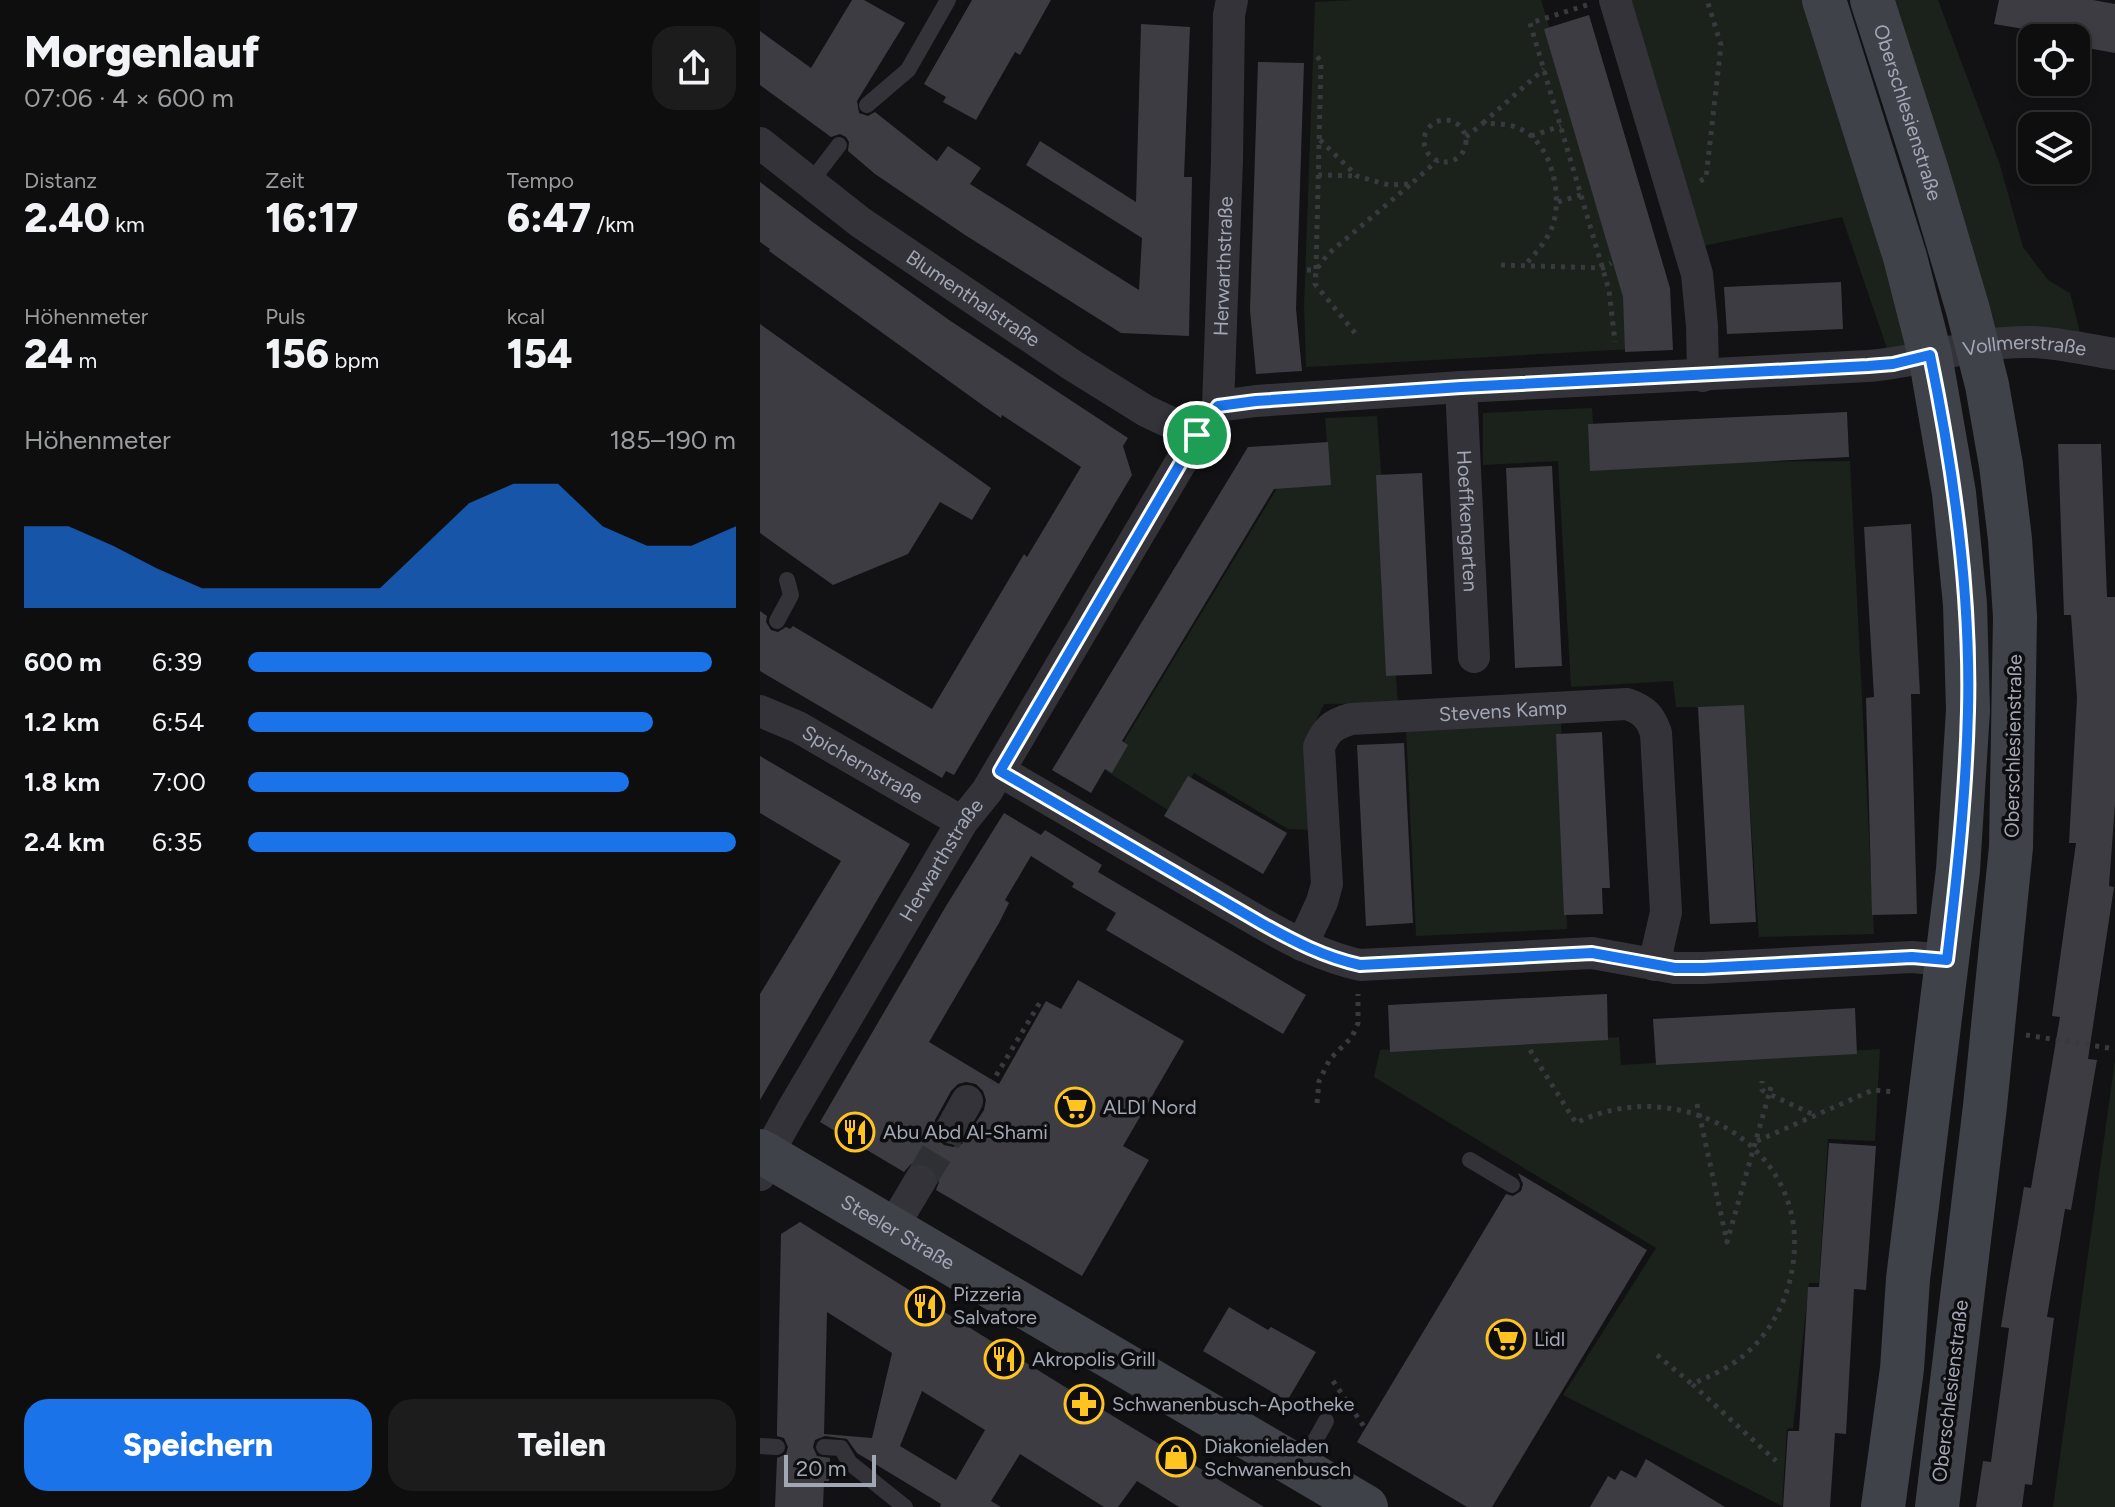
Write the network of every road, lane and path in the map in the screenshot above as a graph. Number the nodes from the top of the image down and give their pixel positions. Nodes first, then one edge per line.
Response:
1 (948, 0) edge
2 (1232, 0) edge
3 (1707, 0) edge
4 (1824, 0) edge
5 (1872, 0) edge
6 (1603, 2) edge
7 (1314, 53) dead end
8 (1544, 69) junction
9 (867, 105) dead end
10 (1483, 123) junction
11 (1561, 126) junction
12 (1531, 136) junction
13 (1466, 137) junction
14 (1320, 139) junction
15 (760, 143) edge
16 (839, 145) dead end
17 (1438, 160) junction
18 (1318, 175) junction
19 (1357, 176) junction
20 (810, 183) junction
21 (1411, 184) junction
22 (1581, 195) junction
23 (1675, 196) junction
24 (1558, 202) junction
25 (1611, 263) dead end
26 (1501, 265) dead end
27 (1524, 266) junction
28 (1603, 268) junction
29 (1307, 270) dead end
30 (1316, 270) junction
31 (1355, 333) dead end
32 (1615, 342) dead end
33 (1977, 347) junction
34 (2115, 354) edge
35 (1930, 355) junction
36 (1703, 376) junction
37 (1461, 387) junction
38 (1218, 406) junction
39 (1197, 435) junction
40 (787, 580) dead end
41 (777, 621) dead end
42 (1474, 657) dead end
43 (760, 711) edge
44 (1000, 771) junction
45 (962, 822) junction
46 (1302, 945) junction
47 (1947, 960) junction
48 (1360, 965) junction
49 (1654, 965) junction
50 (2025, 1035) dead end
51 (2115, 1049) edge
52 (1530, 1050) dead end
53 (1762, 1081) dead end
54 (1770, 1091) junction
55 (1897, 1093) dead end
56 (1317, 1103) dead end
57 (1697, 1104) dead end
58 (1699, 1114) junction
59 (1815, 1115) junction
60 (1757, 1141) junction
61 (1754, 1149) junction
62 (1470, 1160) dead end
63 (762, 1161) edge
64 (920, 1181) tunnel mouth
65 (1512, 1185) dead end
66 (892, 1228) junction
67 (1657, 1355) dead end
68 (1333, 1381) dead end
69 (1692, 1384) junction
70 (1326, 1421) dead end
71 (1365, 1428) dead end
72 (824, 1447) dead end
73 (1776, 1461) dead end
74 (1300, 1467) junction
75 (905, 1507) edge
76 (1366, 1507) edge
77 (1883, 1507) edge
78 (1937, 1507) edge

1 - 9 lane
2 - 38 street, Herwarthstraße
3 - 23 path
4 - 35 main road
5 - 33 main road, Oberschlesienstraße
6 - 8 path
6 - 23 street
7 - 14 path
8 - 10 path
8 - 11 path
10 - 12 path
10 - 13 path
11 - 12 path
11 - 22 path
12 - 24 path
13 - 17 path
13 - 17 path
14 - 18 path
14 - 19 path
15 - 20 street, Blumenthalstraße
16 - 20 lane
17 - 21 path
18 - 19 path
18 - 30 path
19 - 21 path
20 - 39 street, Blumenthalstraße
21 - 30 path
22 - 24 path
22 - 28 path
23 - 36 street
24 - 27 path
25 - 28 path
26 - 27 path
27 - 28 path
28 - 32 path
29 - 30 path
30 - 31 path
33 - 34 street, Vollmerstraße
33 - 35 street, Vollmerstraße
33 - 78 main road, Oberschlesienstraße
35 - 36 street, Vollmerstraße
35 - 47 main road
36 - 37 street, Vollmerstraße
37 - 38 street, Vollmerstraße
37 - 42 street, Hoeffkengarten
38 - 39 street, Herwarthstraße
39 - 44 street, Herwarthstraße
40 - 41 lane
43 - 45 street, Spichernstraße
44 - 45 street, Herwarthstraße
44 - 46 street
45 - 63 street, Herwarthstraße
46 - 48 street
46 - 49 street, Stevens Kamp
47 - 49 street
47 - 77 main road
48 - 49 street
48 - 56 path
50 - 51 path
52 - 58 path
53 - 54 path
54 - 59 path
54 - 60 path
55 - 59 path
57 - 58 path
58 - 61 path
58 - 61 path
59 - 60 path
60 - 61 path
61 - 69 path
62 - 65 lane
63 - 66 main road, Steeler Straße
64 - 66 street
66 - 74 main road, Steeler Straße
67 - 69 path
68 - 71 path
69 - 73 path
70 - 74 lane
72 - 75 lane
74 - 76 main road, Steeler Straße

